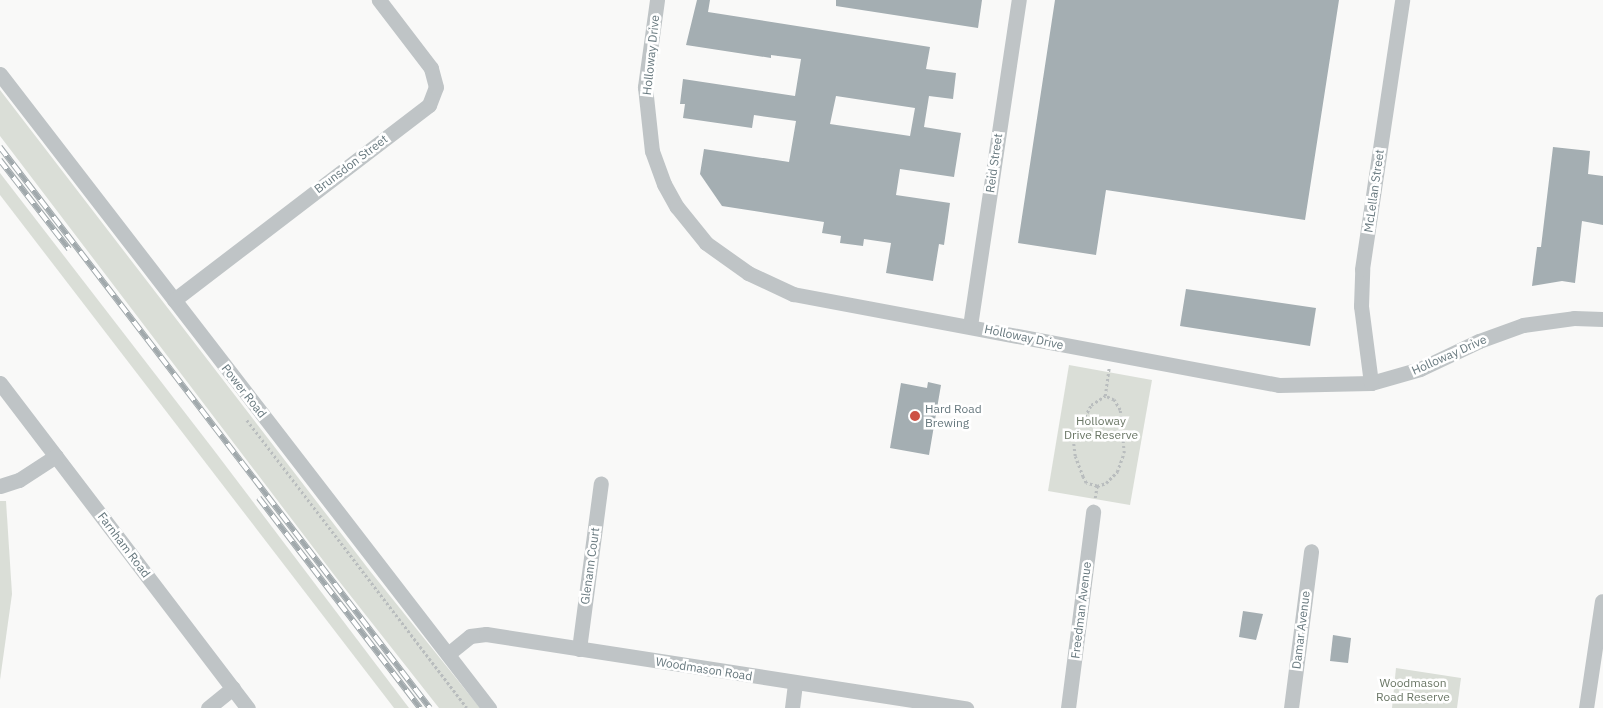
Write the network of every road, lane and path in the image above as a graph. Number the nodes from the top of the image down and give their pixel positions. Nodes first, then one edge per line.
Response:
1 (379, 0) edge
2 (657, 0) edge
3 (1019, 0) edge
4 (1402, 0) edge
5 (0, 74) edge
6 (174, 300) junction
7 (1603, 319) edge
8 (970, 326) junction
9 (1110, 355) junction
10 (1371, 382) junction
11 (0, 383) edge
12 (1105, 396) junction
13 (56, 456) junction
14 (601, 483) dead end
15 (0, 486) edge
16 (1097, 486) junction
17 (1093, 512) joint
18 (1311, 551) dead end
19 (1602, 601) dead end
20 (579, 649) junction
21 (448, 654) junction
22 (796, 684) junction
23 (233, 688) junction
24 (208, 708) edge
25 (248, 708) edge
26 (489, 708) edge
27 (792, 708) edge
28 (966, 708) edge
29 (1068, 708) edge
30 (1291, 708) edge
31 (1586, 708) edge

1 - 6 street, Brunsdon Street
2 - 8 street, Holloway Drive
3 - 8 street, Reid Street
4 - 10 street, McLellan Street
5 - 6 street, Power Road
6 - 21 street, Power Road
7 - 10 street, Holloway Drive
8 - 9 street, Holloway Drive
9 - 10 street, Holloway Drive
9 - 12 path
11 - 13 street, Farnham Road
12 - 16 path
12 - 16 path
13 - 15 street
13 - 23 street, Farnham Road
14 - 20 street, Glenann Court
16 - 17 path
17 - 29 street, Freedman Avenue
18 - 30 street, Damar Avenue
19 - 31 street
20 - 21 street, Woodmason Road
20 - 22 street, Woodmason Road
21 - 26 street, Power Road
22 - 27 street
22 - 28 street, Woodmason Road
23 - 24 street
23 - 25 street, Farnham Road

